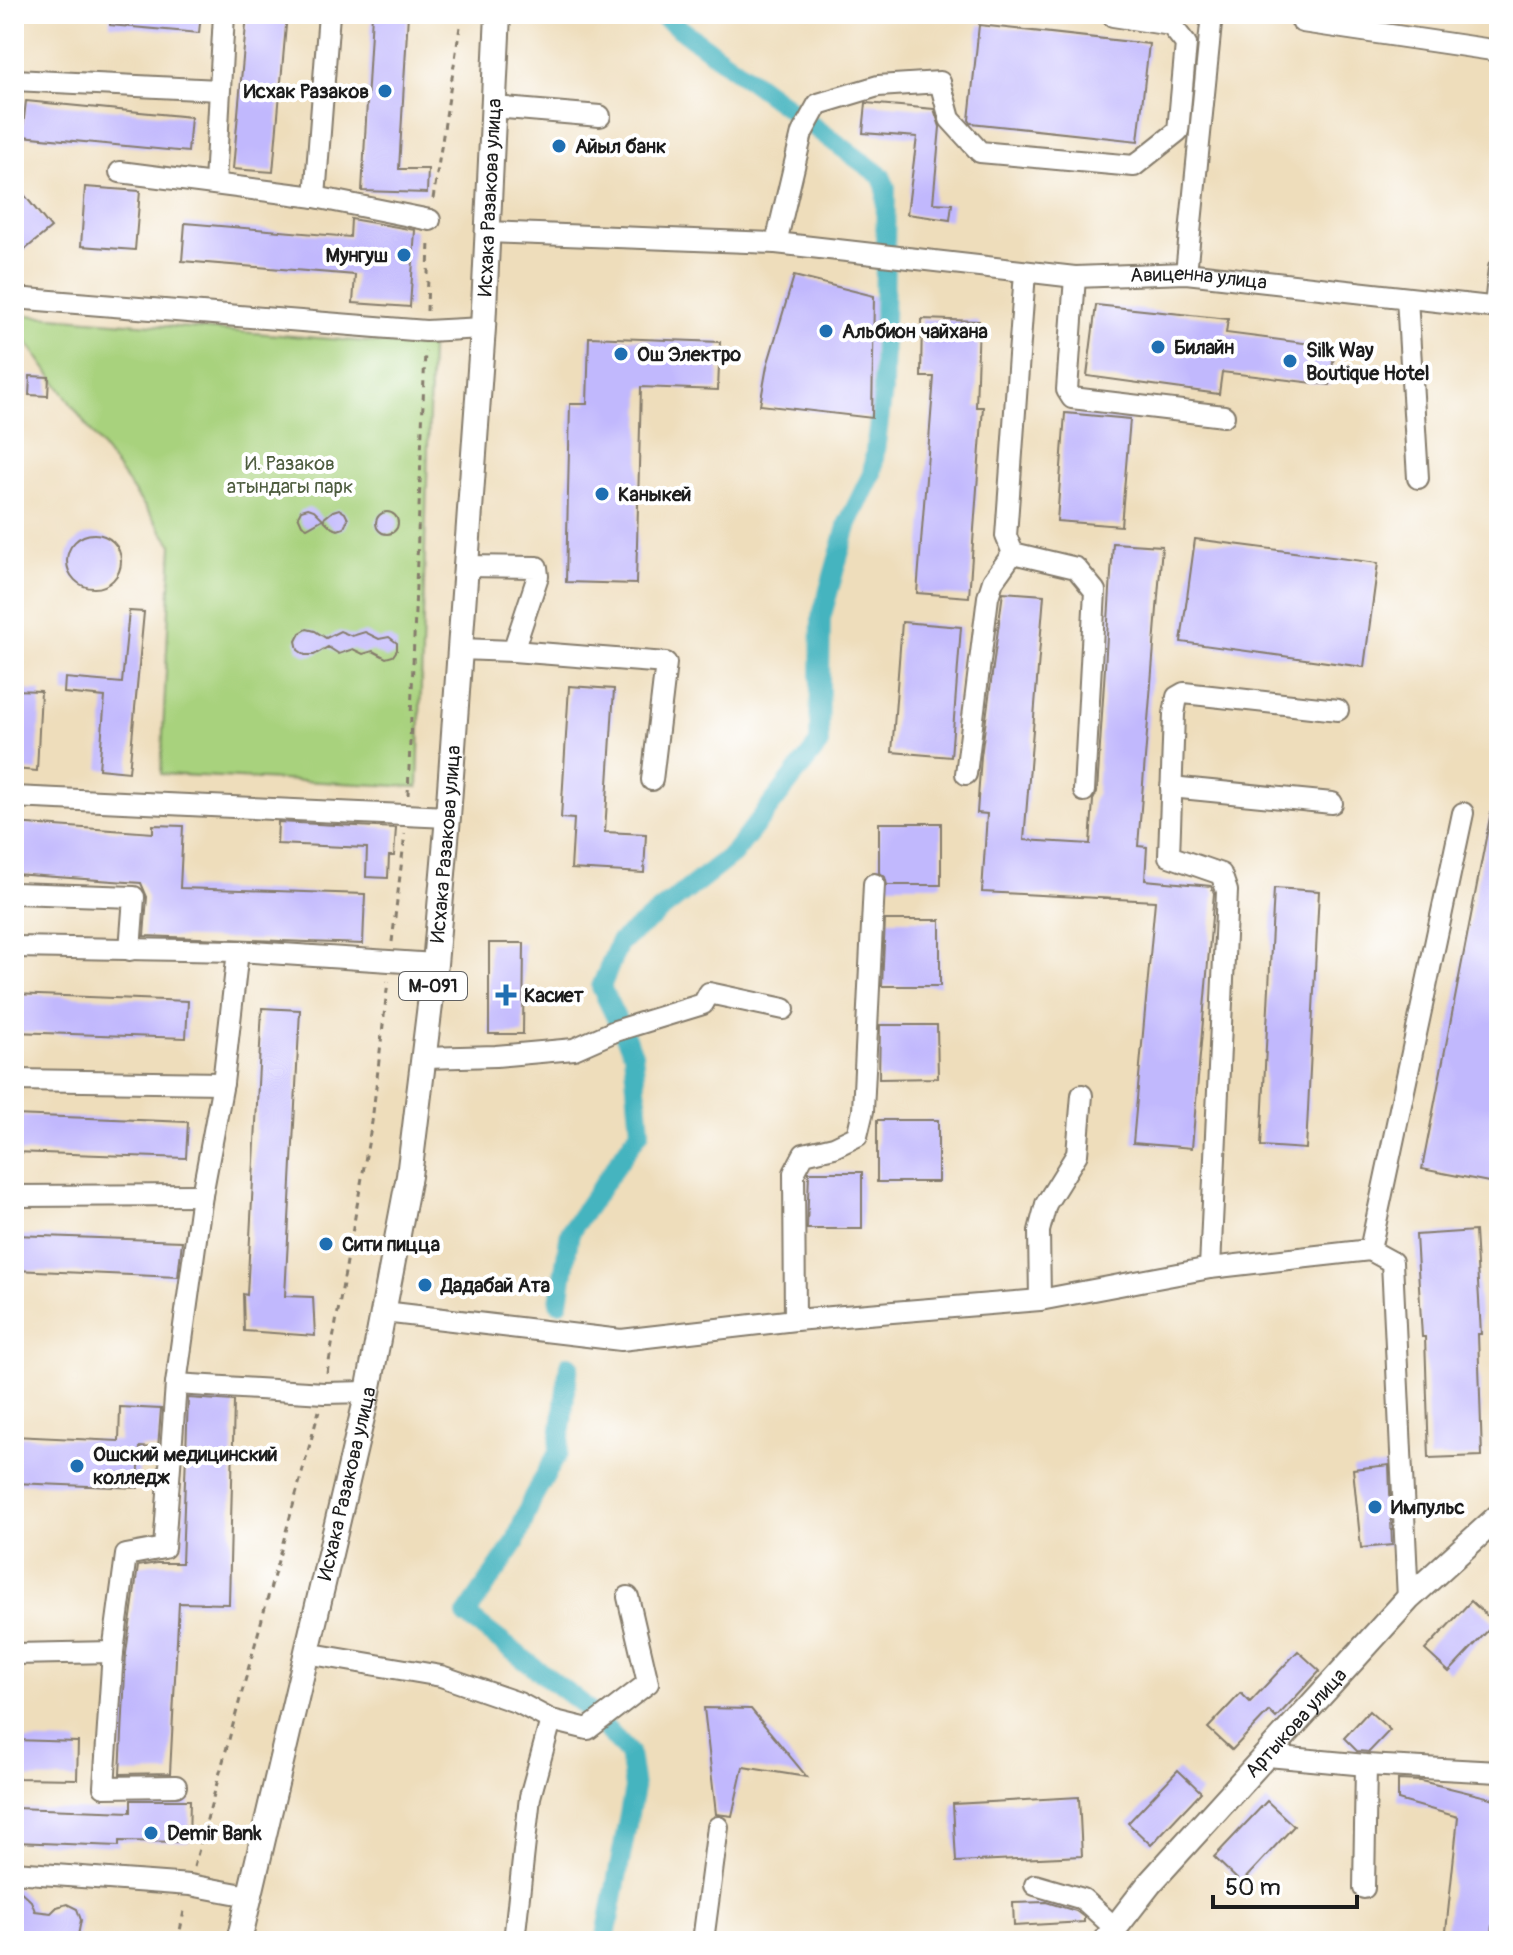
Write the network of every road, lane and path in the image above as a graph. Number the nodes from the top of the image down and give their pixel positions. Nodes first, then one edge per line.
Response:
1 (224, 14) edge
2 (329, 14) edge
3 (462, 14) edge
4 (498, 14) edge
5 (1212, 14) edge
6 (1302, 14) edge
7 (1113, 16) edge
8 (1499, 51) edge
9 (14, 80) edge
10 (219, 90) junction
11 (494, 107) junction
12 (600, 116) dead end
13 (120, 172) dead end
14 (215, 184) junction
15 (315, 197) junction
16 (430, 220) junction
17 (487, 232) junction
18 (776, 243) junction
19 (1499, 268) edge
20 (1025, 272) junction
21 (1186, 273) junction
22 (1075, 277) junction
23 (14, 298) edge
24 (1407, 298) junction
25 (1497, 308) edge
26 (483, 328) junction
27 (426, 331) junction
28 (1224, 416) dead end
29 (1418, 478) dead end
30 (1013, 553) junction
31 (465, 566) junction
32 (460, 649) junction
33 (513, 651) junction
34 (1338, 710) dead end
35 (966, 774) dead end
36 (652, 780) dead end
37 (1171, 787) junction
38 (1084, 791) dead end
39 (14, 797) edge
40 (1332, 803) dead end
41 (1463, 813) dead end
42 (407, 815) junction
43 (448, 817) junction
44 (874, 884) dead end
45 (14, 893) edge
46 (14, 947) edge
47 (130, 950) junction
48 (238, 951) junction
49 (390, 961) junction
50 (435, 964) junction
51 (784, 1009) dead end
52 (425, 1058) junction
53 (14, 1080) edge
54 (223, 1083) junction
55 (1082, 1095) dead end
56 (202, 1195) junction
57 (14, 1196) edge
58 (1370, 1250) junction
59 (1210, 1268) junction
60 (1040, 1300) junction
61 (384, 1312) junction
62 (795, 1320) junction
63 (176, 1384) junction
64 (368, 1392) junction
65 (324, 1393) junction
66 (1499, 1516) edge
67 (628, 1597) dead end
68 (1408, 1599) junction
69 (113, 1652) junction
70 (306, 1653) junction
71 (14, 1654) edge
72 (551, 1720) junction
73 (1268, 1756) junction
74 (1366, 1765) junction
75 (1499, 1772) edge
76 (176, 1786) dead end
77 (718, 1827) dead end
78 (14, 1872) edge
79 (190, 1885) junction
80 (1035, 1885) dead end
81 (1364, 1888) dead end
82 (249, 1896) junction
83 (1110, 1934) edge
84 (178, 1941) edge
85 (239, 1941) edge
86 (514, 1941) edge
87 (703, 1941) edge

1 - 10 street
2 - 15 street
3 - 16 path
4 - 11 main road, Исхака Разакова улица / М-091
5 - 21 street
6 - 8 street
7 - 18 street
9 - 10 street
10 - 14 street
11 - 12 street
11 - 17 main road, Исхака Разакова улица / М-091
13 - 14 street
14 - 15 street
15 - 16 street
16 - 27 path
17 - 18 street
17 - 26 main road, Исхака Разакова улица / М-091
18 - 20 street, Авиценна улица
19 - 25 street
20 - 22 street, Авиценна улица
20 - 30 street
21 - 22 street, Авиценна улица
21 - 24 street, Авиценна улица
22 - 28 street
23 - 27 street
24 - 25 street, Авиценна улица
24 - 29 street
26 - 27 street
26 - 31 main road, Исхака Разакова улица / М-091
27 - 42 path
30 - 35 street
30 - 38 street
31 - 32 main road, Исхака Разакова улица / М-091
31 - 33 street
32 - 33 street
32 - 43 main road, Исхака Разакова улица / М-091
33 - 36 street
34 - 37 street
37 - 40 street
37 - 59 street
39 - 42 street
41 - 58 street
42 - 43 street
42 - 49 path
43 - 50 main road, Исхака Разакова улица / М-091
44 - 62 street
45 - 47 street
46 - 47 street
47 - 48 street
48 - 49 street
48 - 54 street
49 - 50 street
49 - 65 path
50 - 52 main road, Исхака Разакова улица / М-091
51 - 52 street
52 - 61 main road, Исхака Разакова улица / М-091
53 - 54 street
54 - 56 street
55 - 60 street
56 - 57 street
56 - 63 street
58 - 59 street
58 - 68 street
59 - 60 street
60 - 62 street
61 - 62 street
61 - 64 main road, Исхака Разакова улица / М-091
63 - 65 street
63 - 69 street
64 - 65 street
64 - 70 main road, Исхака Разакова улица / М-091
65 - 79 path
66 - 68 main road, Артыкова улица
67 - 72 street
68 - 73 main road, Артыкова улица
69 - 71 street
69 - 76 street
70 - 72 street
70 - 82 main road, Исхака Разакова улица / М-091
72 - 86 street
73 - 74 street
73 - 83 main road, Артыкова улица
74 - 75 street
74 - 81 street
77 - 87 street
78 - 79 street
79 - 82 street
79 - 84 path
80 - 83 street
82 - 85 main road, Исхака Разакова улица / М-091

